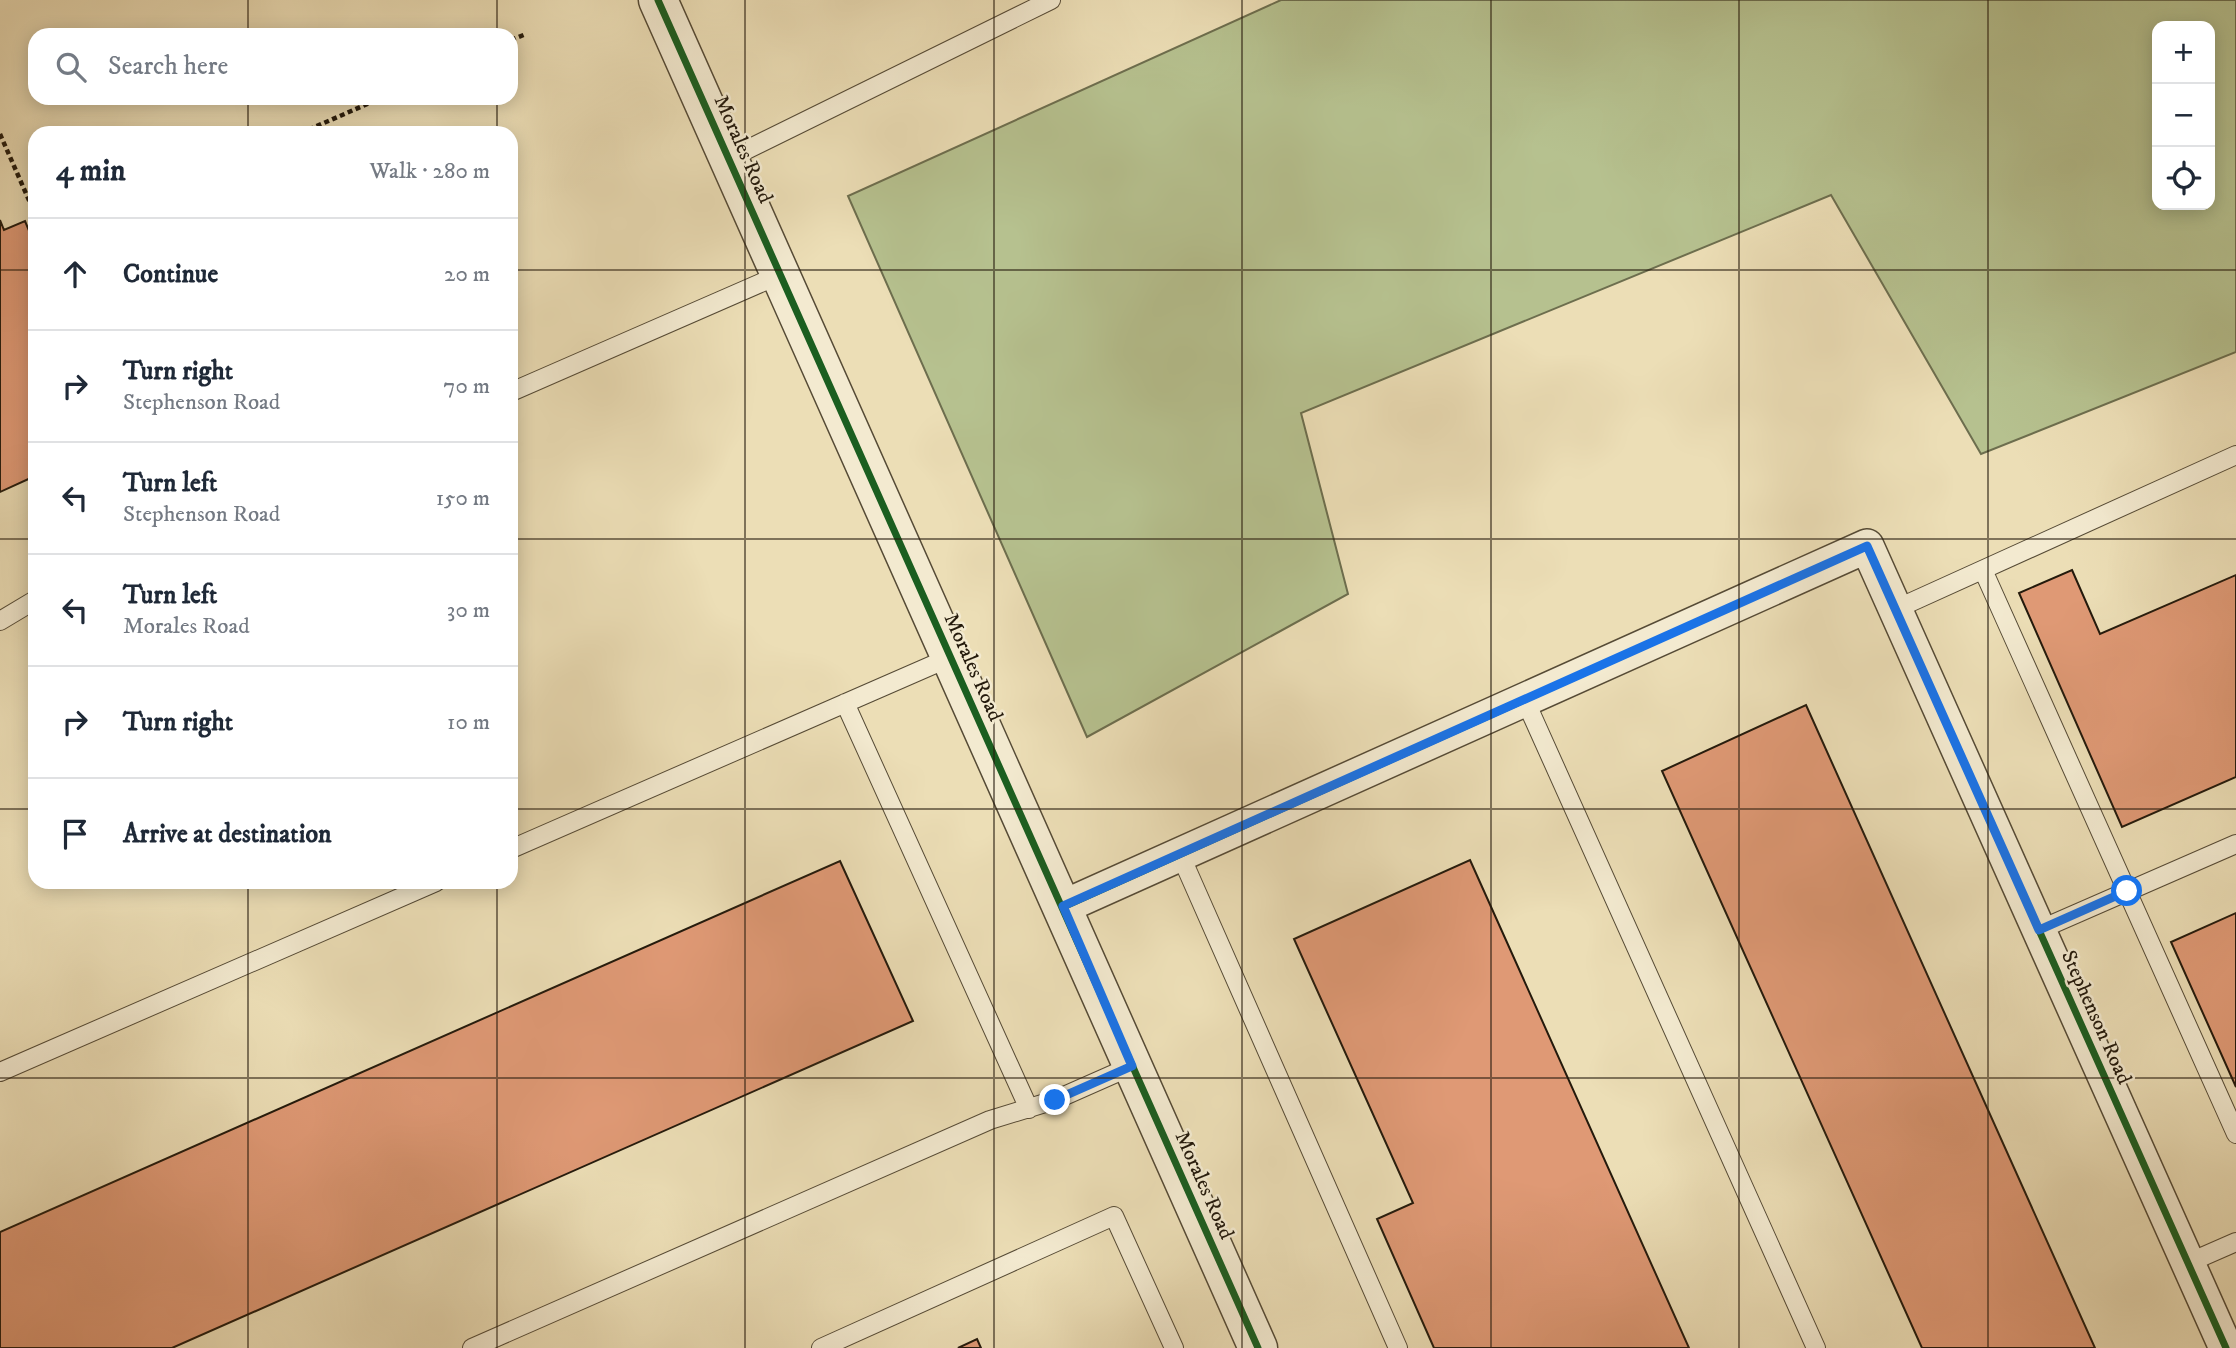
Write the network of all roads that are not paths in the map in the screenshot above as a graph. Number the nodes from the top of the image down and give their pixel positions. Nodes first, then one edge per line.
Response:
1 (658, 0) edge
2 (1051, 0) edge
3 (730, 158) junction
4 (779, 275) junction
5 (518, 389) edge
6 (2236, 455) edge
7 (1983, 570) junction
8 (28, 604) edge
9 (1896, 609) junction
10 (0, 621) edge
11 (951, 657) junction
12 (1524, 700) junction
13 (845, 704) junction
14 (2236, 844) edge
15 (518, 846) edge
16 (1180, 854) junction
17 (420, 889) edge
18 (2127, 891) junction
19 (1063, 906) junction
20 (2039, 930) junction
21 (1132, 1066) junction
22 (0, 1072) edge
23 (1029, 1108) junction
24 (2236, 1133) edge
25 (2236, 1242) edge
26 (2188, 1263) junction
27 (472, 1348) edge
28 (821, 1348) edge
29 (1174, 1348) edge
30 (1258, 1348) edge
31 (1398, 1348) edge
32 (1816, 1348) edge
33 (2226, 1348) edge

1 - 3 street, Morales Road
2 - 3 lane
3 - 4 street, Morales Road
4 - 5 lane
4 - 11 street, Morales Road
6 - 7 lane
7 - 9 lane
7 - 18 lane
8 - 10 lane
9 - 12 street, Stephenson Road
9 - 20 street, Stephenson Road
11 - 13 lane
11 - 19 street, Morales Road
12 - 16 street, Stephenson Road
12 - 32 lane
13 - 15 lane
13 - 23 lane
14 - 18 lane
16 - 19 street, Stephenson Road
16 - 31 lane
17 - 22 lane
18 - 20 lane
18 - 24 lane
19 - 21 street, Morales Road
20 - 26 street, Stephenson Road
21 - 23 lane
21 - 30 street, Morales Road
23 - 27 lane
25 - 26 lane
26 - 33 street, Stephenson Road
28 - 29 lane

